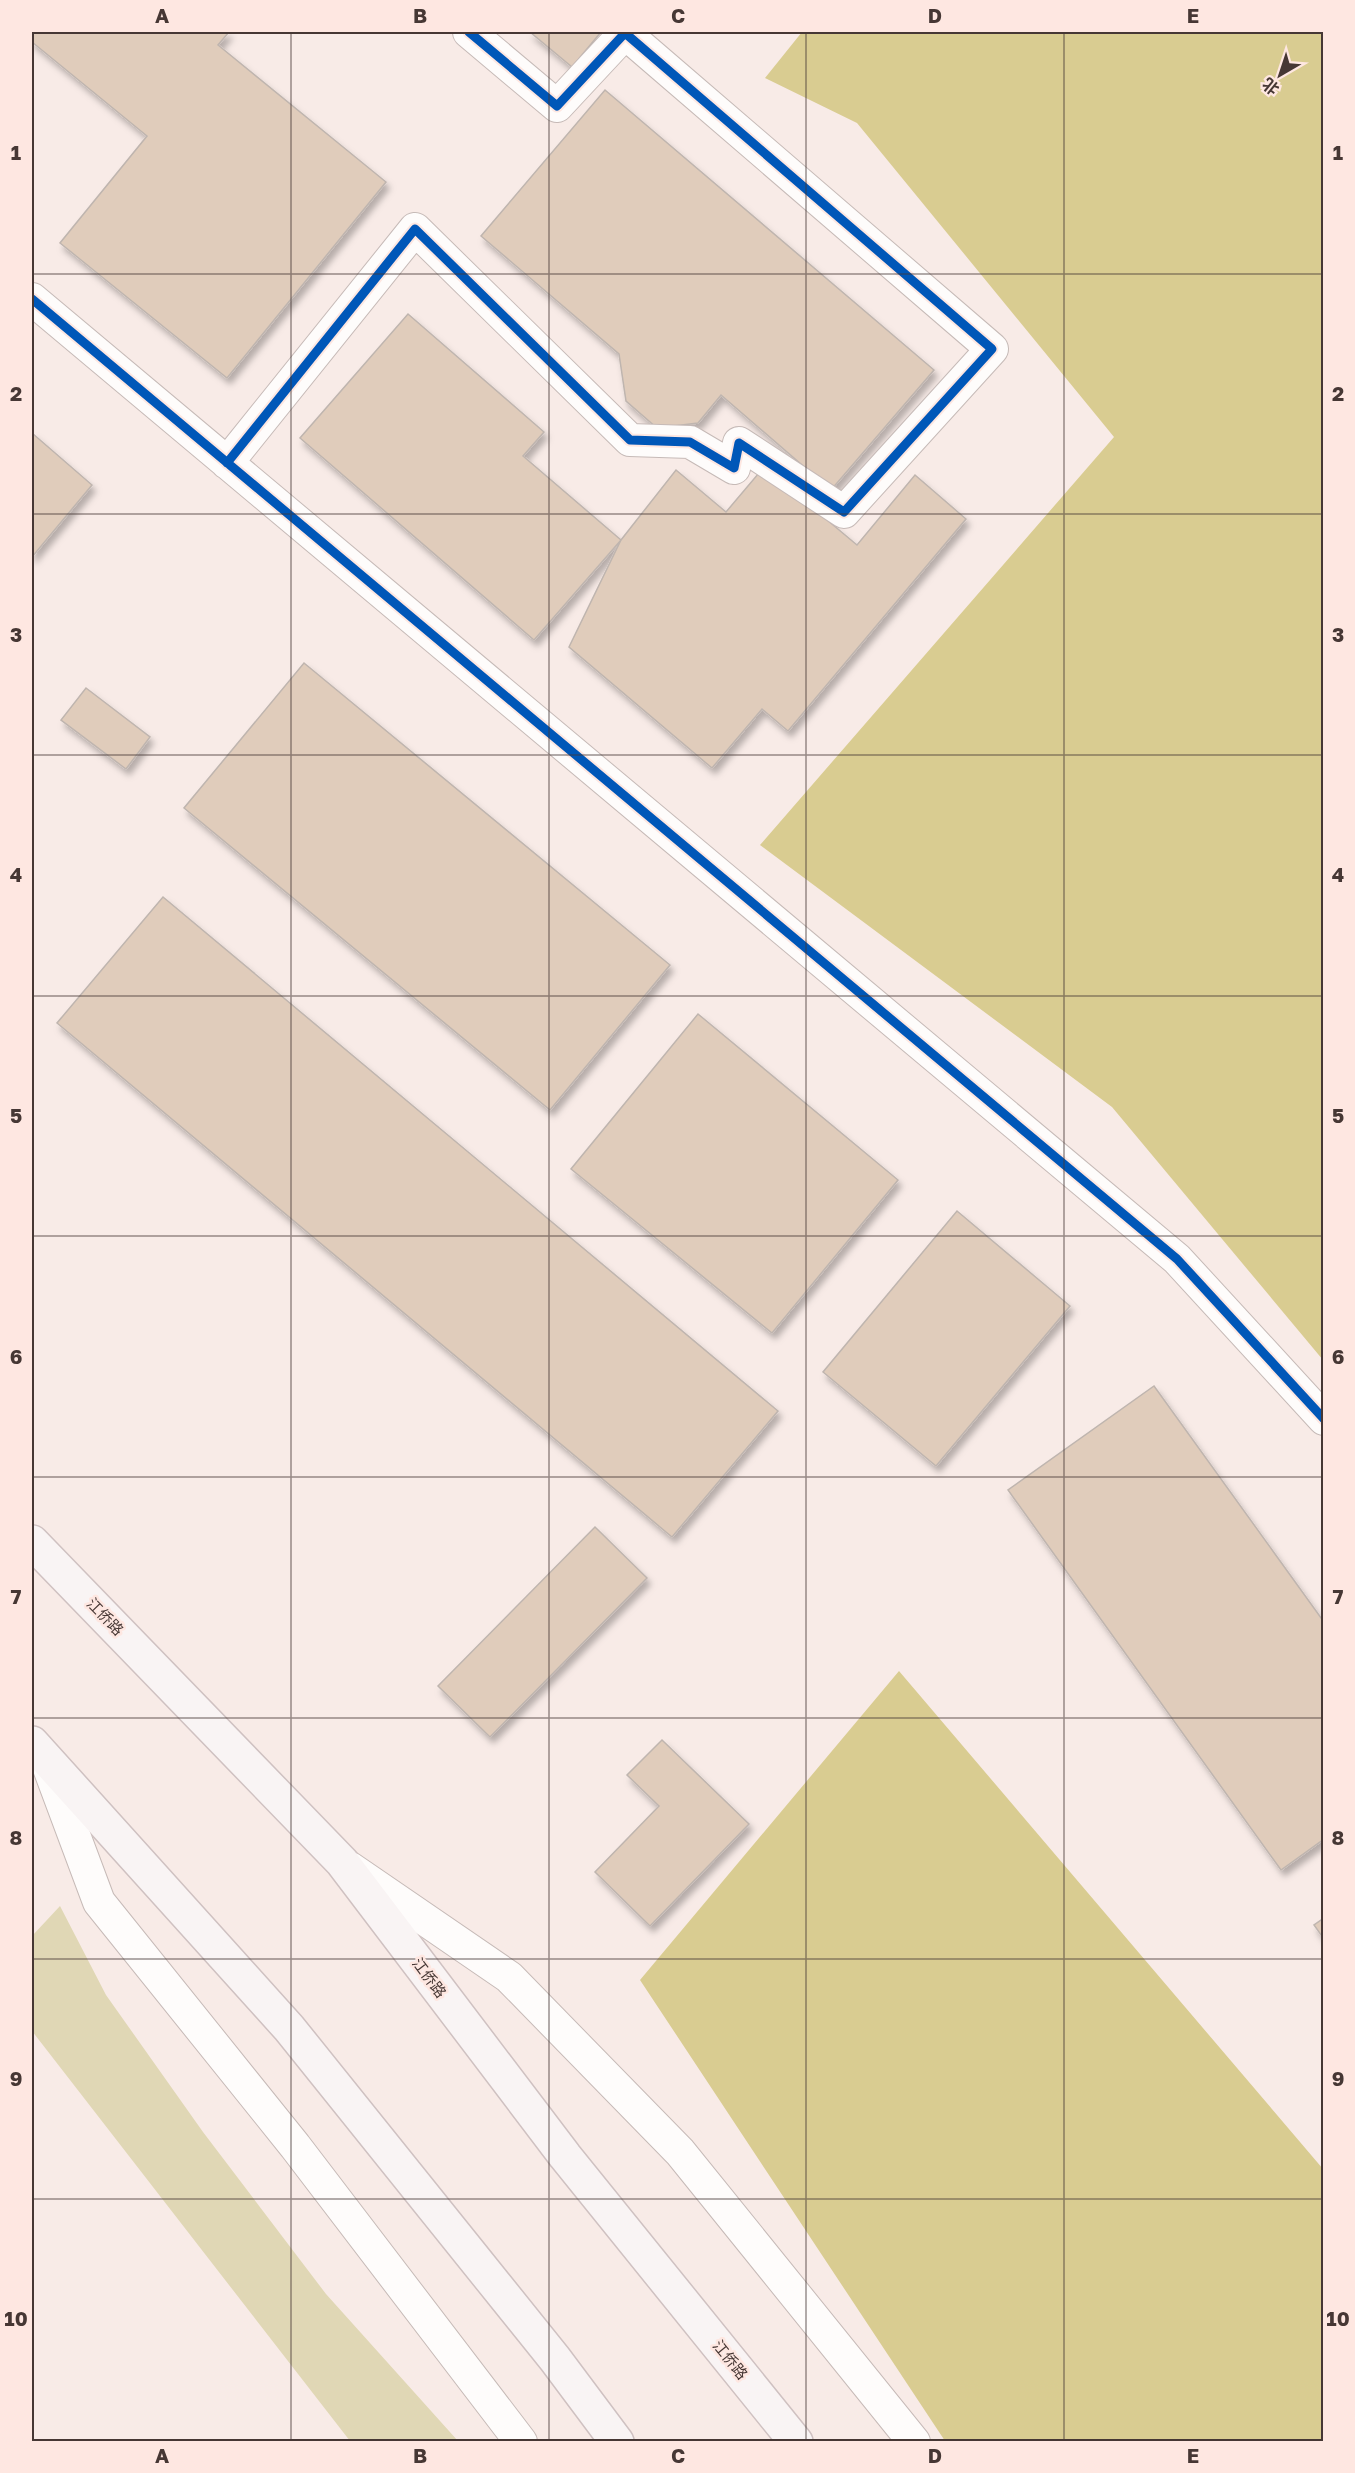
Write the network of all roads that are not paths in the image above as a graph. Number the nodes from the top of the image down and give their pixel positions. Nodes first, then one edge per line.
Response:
1 (469, 32) edge
2 (32, 299) edge
3 (227, 463) junction
4 (1323, 1419) edge
5 (32, 1542) edge
6 (39, 1751) edge
7 (342, 1862) junction
8 (521, 2442) edge
9 (617, 2442) edge
10 (796, 2442) edge
11 (914, 2442) edge

1 - 3 street
2 - 3 street
3 - 4 street
5 - 7 main road, 江侨路
6 - 8 street
6 - 9 main road
7 - 10 main road, 江侨路
7 - 11 street

